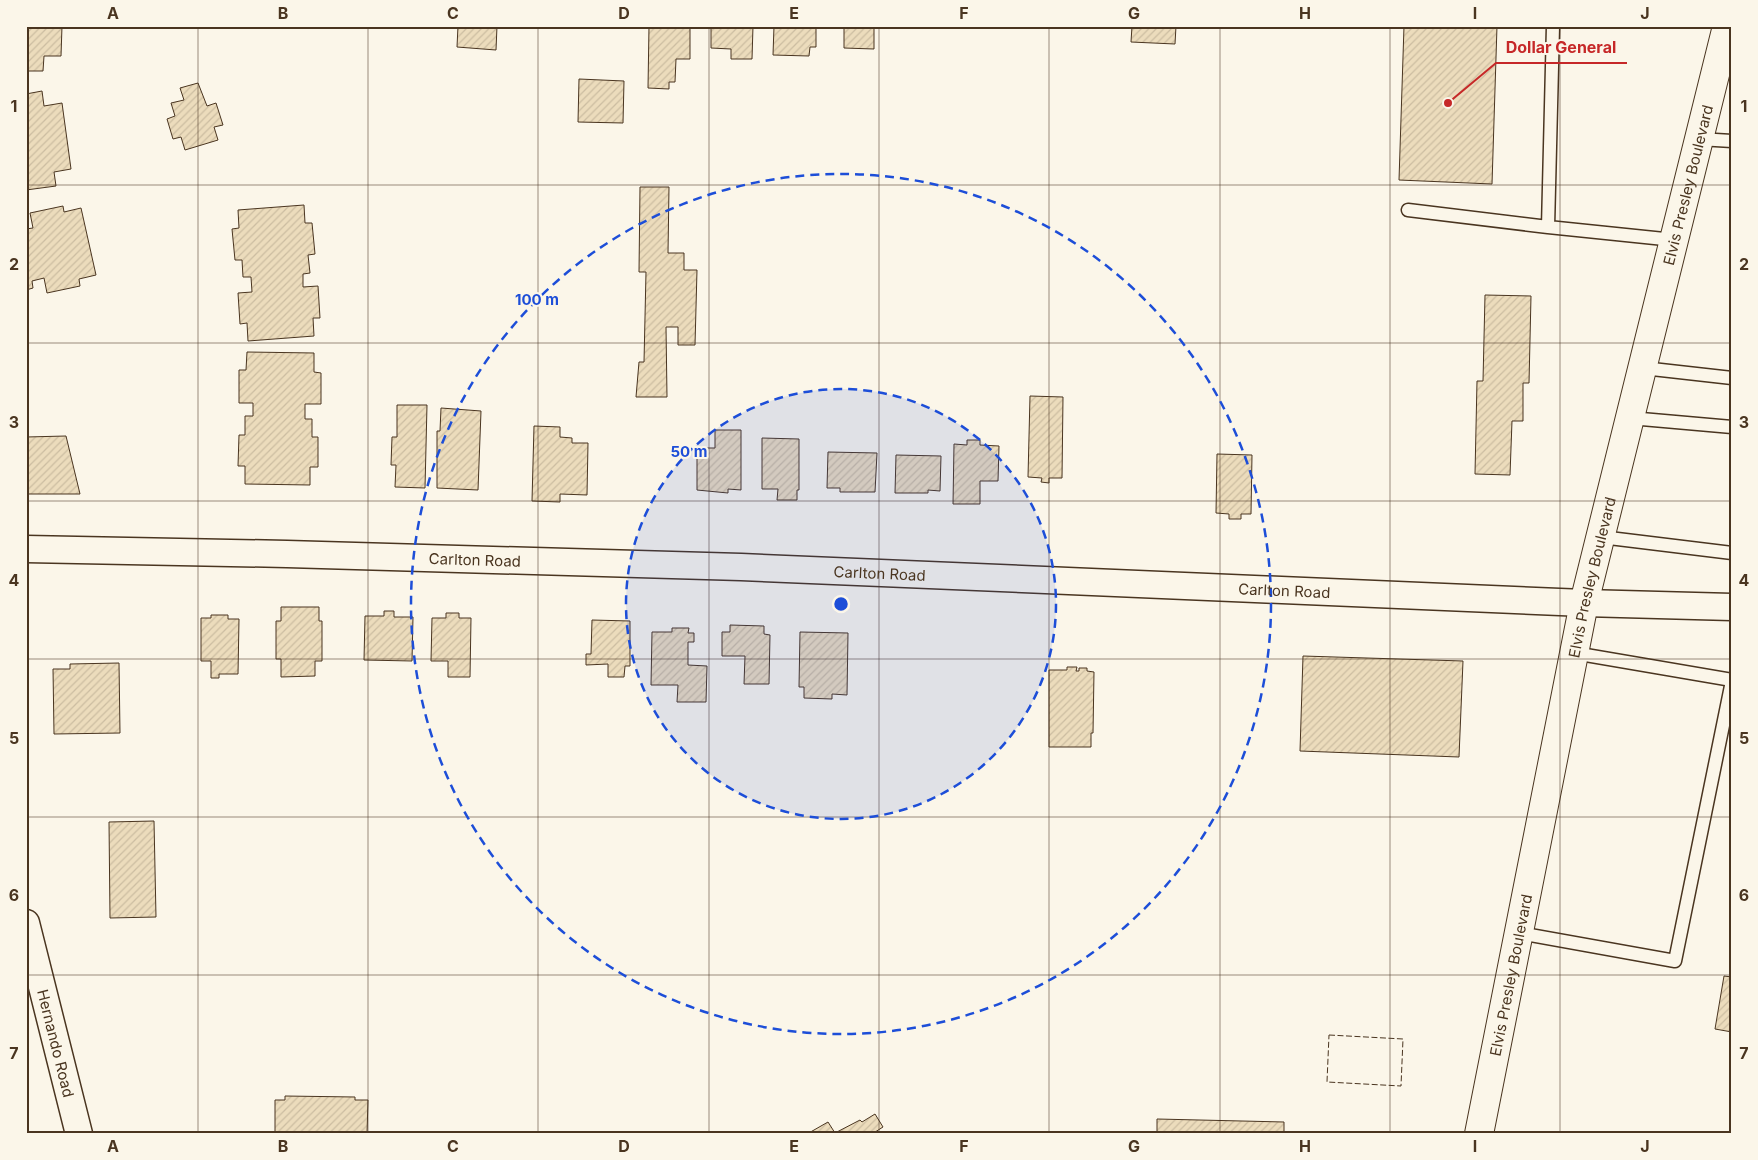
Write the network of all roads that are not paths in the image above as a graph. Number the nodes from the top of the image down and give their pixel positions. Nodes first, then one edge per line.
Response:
1 (1553, 26) edge
2 (1727, 26) edge
3 (1699, 139) junction
4 (1732, 141) edge
5 (1408, 210) dead end
6 (1548, 227) junction
7 (1674, 240) junction
8 (1642, 368) junction
9 (1732, 378) edge
10 (1630, 418) junction
11 (1732, 428) edge
12 (1601, 537) junction
13 (26, 549) edge
14 (1732, 553) edge
15 (1584, 603) junction
16 (1732, 607) edge
17 (1574, 653) junction
18 (1732, 680) edge
19 (26, 923) edge
20 (1519, 933) junction
21 (79, 1134) edge
22 (1479, 1134) edge

1 - 6 lane
2 - 3 main road, Elvis Presley Boulevard
3 - 4 lane
3 - 7 main road, Elvis Presley Boulevard
5 - 6 lane
6 - 7 lane
7 - 8 main road, Elvis Presley Boulevard
8 - 9 lane
8 - 10 main road, Elvis Presley Boulevard
10 - 11 lane
10 - 12 main road, Elvis Presley Boulevard
12 - 14 lane
12 - 15 main road, Elvis Presley Boulevard
13 - 15 street, Carlton Road
15 - 16 street, Carlton Road
15 - 17 main road, Elvis Presley Boulevard
17 - 18 lane
17 - 20 main road, Elvis Presley Boulevard
18 - 20 lane
19 - 21 street, Hernando Road
20 - 22 main road, Elvis Presley Boulevard

